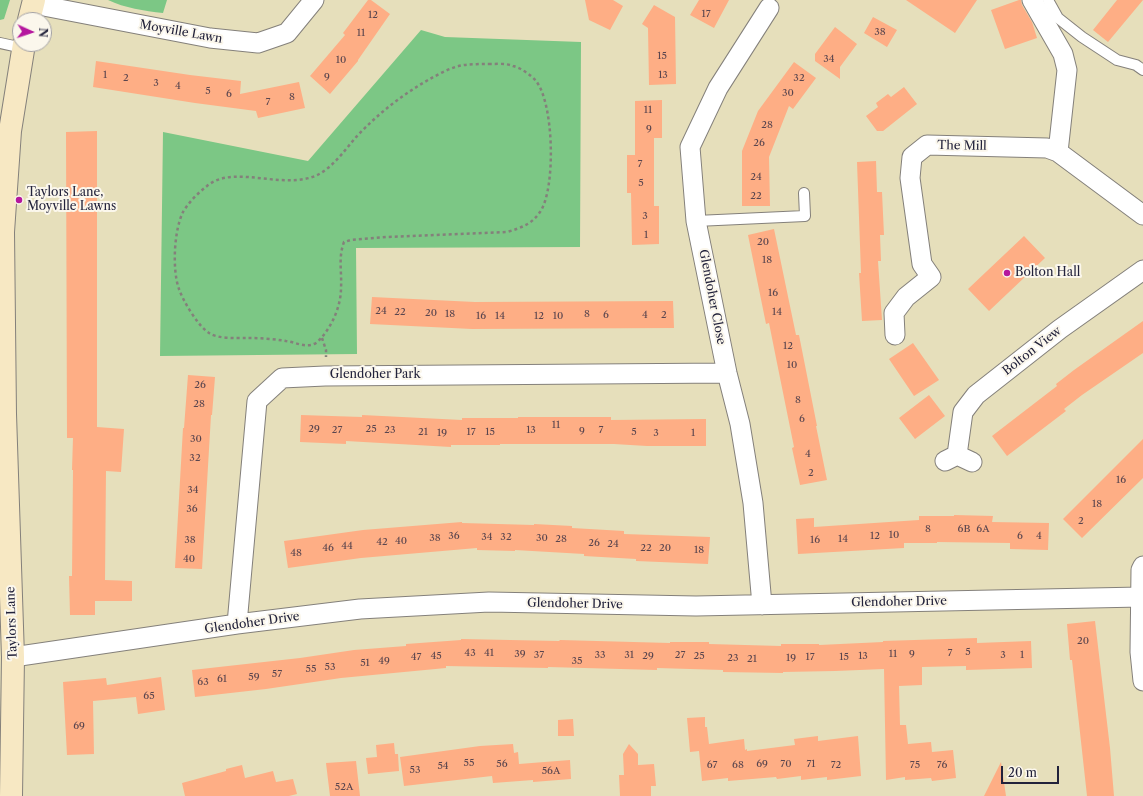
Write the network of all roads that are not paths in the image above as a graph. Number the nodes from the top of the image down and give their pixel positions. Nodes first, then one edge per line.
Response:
1 (314, 0) edge
2 (1032, 0) edge
3 (1048, 0) edge
4 (32, 8) edge
5 (769, 8) dead end
6 (0, 42) edge
7 (12, 44) edge
8 (22, 52) edge
9 (1143, 70) edge
10 (1058, 152) junction
11 (804, 193) dead end
12 (1143, 215) edge
13 (696, 221) junction
14 (1143, 270) edge
15 (894, 335) dead end
16 (727, 373) junction
17 (958, 459) dead end
18 (4, 463) edge
19 (1143, 566) edge
20 (1141, 597) junction
21 (762, 605) junction
22 (237, 624) junction
23 (13, 657) junction
24 (1143, 681) edge
25 (11, 796) edge

1 - 4 street, Moyville Lawn
2 - 10 street
3 - 9 lane
5 - 13 street, Glendoher Close
6 - 7 lane
8 - 18 main road, Taylors Lane
10 - 12 street, The Mill
10 - 15 street, The Mill
11 - 13 lane
13 - 16 street, Glendoher Close
14 - 17 street, Bolton View
16 - 21 street, Glendoher Close
16 - 22 street, Glendoher Park
18 - 23 main road, Taylors Lane
19 - 20 street
20 - 21 street, Glendoher Drive
20 - 24 street
21 - 22 street, Glendoher Drive
22 - 23 street, Glendoher Drive
23 - 25 main road, Taylors Lane

